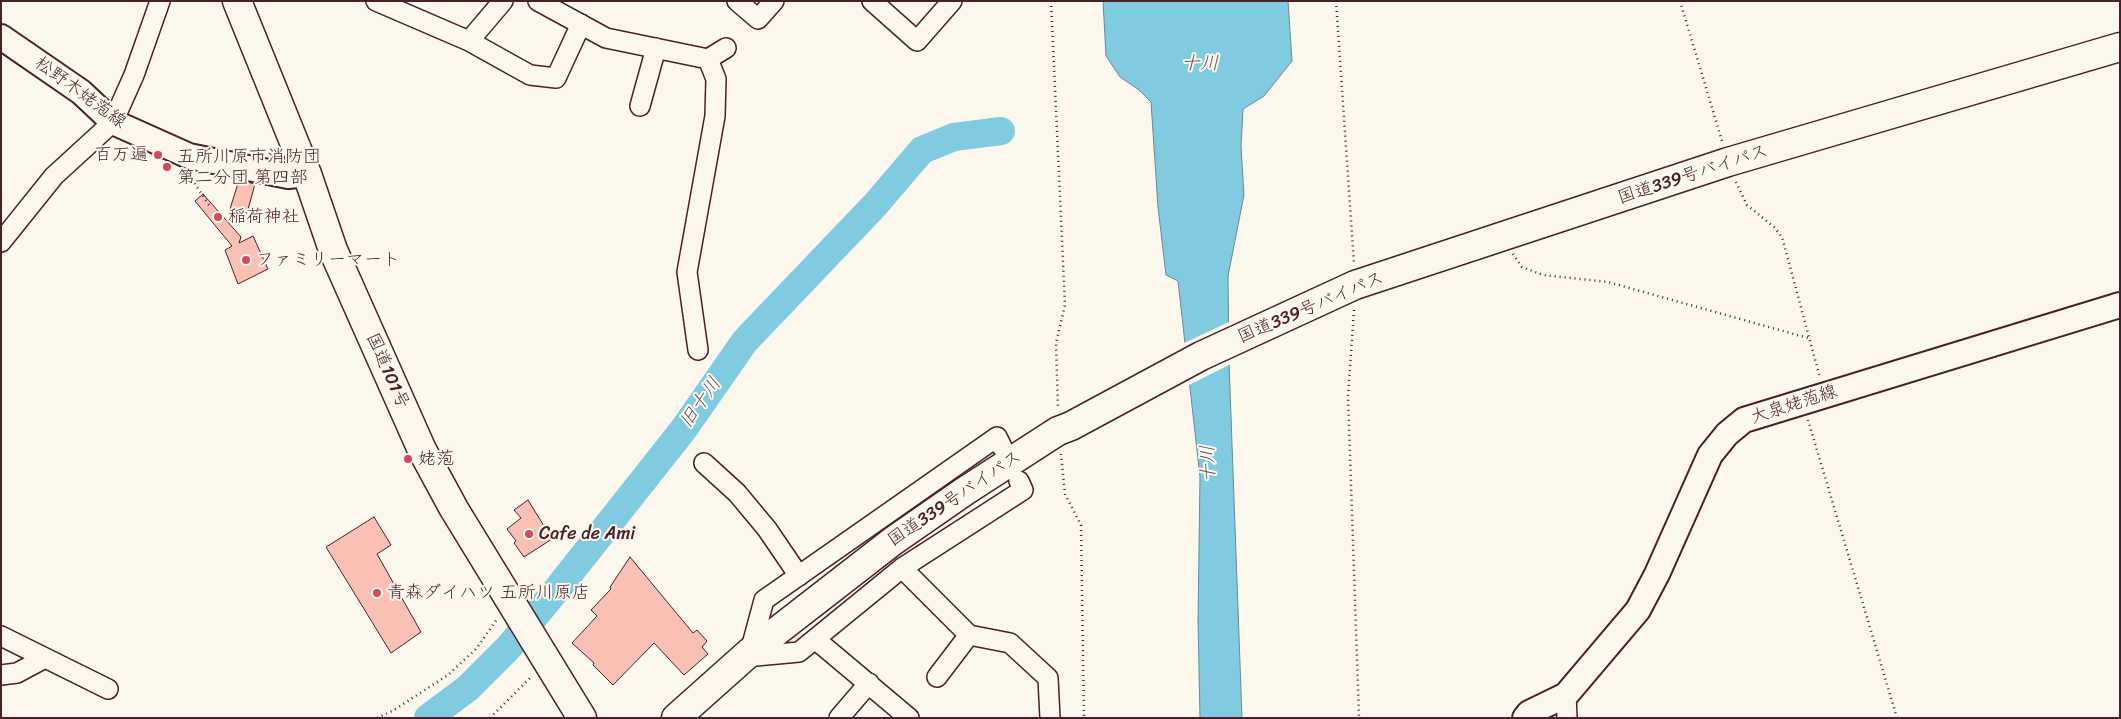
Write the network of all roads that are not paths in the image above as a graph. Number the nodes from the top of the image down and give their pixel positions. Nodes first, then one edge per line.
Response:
1 (160, 1) edge
2 (237, 1) edge
3 (376, 1) edge
4 (502, 1) edge
5 (538, 1) edge
6 (737, 1) edge
7 (774, 1) edge
8 (872, 1) edge
9 (952, 1) edge
10 (580, 24) junction
11 (1, 37) edge
12 (469, 41) junction
13 (2120, 47) edge
14 (656, 48) junction
15 (726, 48) dead end
16 (708, 59) junction
17 (640, 106) dead end
18 (113, 122) junction
19 (307, 174) junction
20 (1, 242) edge
21 (2120, 305) edge
22 (698, 350) dead end
23 (1002, 446) dead end
24 (704, 463) dead end
25 (1018, 481) dead end
26 (902, 568) junction
27 (799, 576) junction
28 (969, 635) junction
29 (1, 636) edge
30 (815, 639) junction
31 (747, 654) junction
32 (45, 658) junction
33 (1, 675) edge
34 (937, 677) dead end
35 (869, 683) junction
36 (108, 689) dead end
37 (1567, 706) edge
38 (582, 718) edge
39 (676, 718) edge
40 (839, 718) edge
41 (909, 718) edge
42 (1050, 718) edge
43 (1525, 718) edge

1 - 18 street
2 - 19 highway, 国道101号
3 - 12 street
4 - 12 street
5 - 10 street
6 - 7 street
8 - 9 street
10 - 12 street
10 - 14 street
11 - 18 main road, 松野木姥萢線
13 - 31 highway, 国道339号バイパス
14 - 16 street
14 - 17 street
15 - 16 street
16 - 22 street
18 - 19 main road, 松野木姥萢線
18 - 20 street
19 - 38 highway, 国道101号
21 - 37 main road, 大泉姥萢線
23 - 27 street
24 - 27 street
25 - 26 street
26 - 28 street
26 - 30 street
27 - 31 street
28 - 34 street
28 - 42 street
29 - 32 street
30 - 31 street
30 - 35 street
31 - 39 highway, 国道339号バイパス
32 - 33 street
32 - 36 street
35 - 40 street
35 - 41 street
37 - 43 main road, 大泉姥萢線

